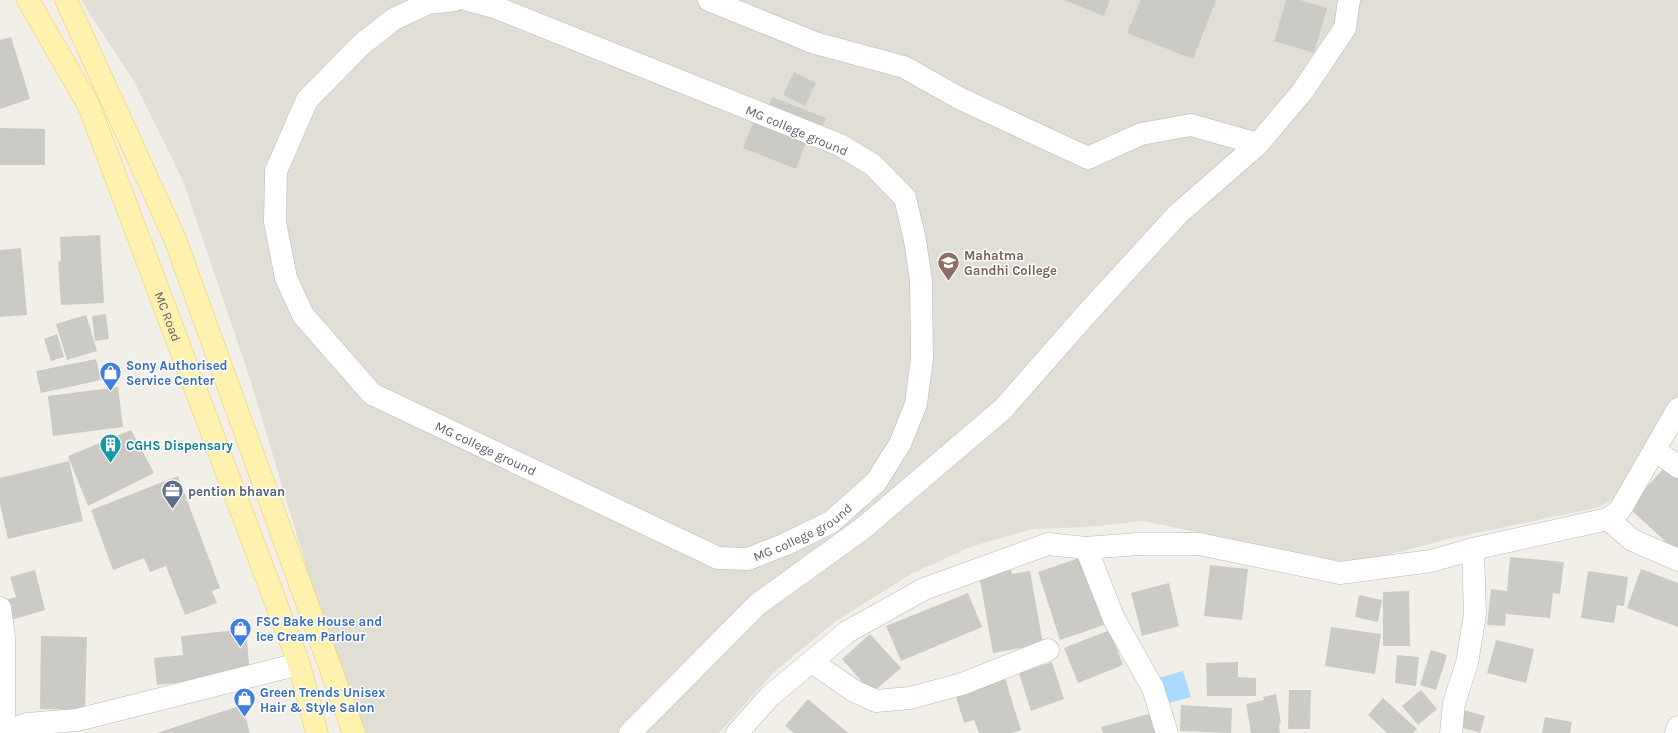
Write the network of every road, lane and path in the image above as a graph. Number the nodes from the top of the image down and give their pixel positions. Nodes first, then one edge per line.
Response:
1 (28, 0) edge
2 (66, 0) edge
3 (456, 0) edge
4 (468, 0) edge
5 (709, 0) edge
6 (1349, 0) edge
7 (1258, 144) junction
8 (1678, 409) edge
9 (1655, 450) junction
10 (1678, 467) edge
11 (1608, 519) junction
12 (1086, 548) junction
13 (1472, 549) junction
14 (1678, 560) edge
15 (0, 608) edge
16 (1048, 650) dead end
17 (812, 662) junction
18 (298, 664) junction
19 (1678, 727) edge
20 (4, 733) edge
21 (317, 733) edge
22 (354, 733) edge
23 (630, 733) edge
24 (737, 733) edge
25 (1167, 733) edge
26 (1451, 733) edge
27 (1676, 733) edge

1 - 18 main road, MC Road
2 - 22 main road
3 - 4 street, MG college ground
5 - 7 street
6 - 7 street
7 - 23 street
8 - 9 street
9 - 10 street
9 - 11 street
11 - 13 street
11 - 14 street
12 - 13 street
12 - 17 street
12 - 25 street
13 - 26 street
15 - 20 street
16 - 17 street
17 - 24 street
18 - 20 street
18 - 21 main road, MC Road
19 - 27 street

